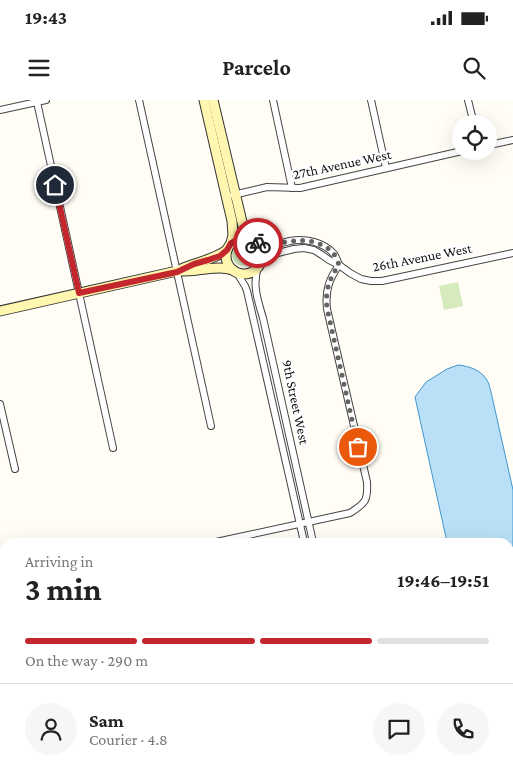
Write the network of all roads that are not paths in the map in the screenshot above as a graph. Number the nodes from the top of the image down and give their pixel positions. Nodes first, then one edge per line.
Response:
1 (46, 100) edge
2 (139, 100) edge
3 (204, 100) edge
4 (213, 100) edge
5 (273, 100) edge
6 (371, 100) edge
7 (468, 100) edge
8 (37, 102) junction
9 (0, 110) edge
10 (472, 115) edge
11 (513, 140) edge
12 (497, 143) edge
13 (452, 153) edge
14 (386, 168) junction
15 (292, 188) junction
16 (231, 196) junction
17 (253, 240) junction
18 (229, 247) junction
19 (513, 253) edge
20 (259, 265) junction
21 (339, 265) junction
22 (235, 271) junction
23 (177, 272) junction
24 (79, 293) junction
25 (0, 311) edge
26 (0, 404) edge
27 (211, 426) dead end
28 (112, 448) dead end
29 (15, 468) dead end
30 (308, 522) junction
31 (300, 524) junction
32 (235, 538) edge
33 (303, 538) edge
34 (312, 538) edge

1 - 8 street
2 - 23 street
3 - 16 street
4 - 16 street
5 - 15 street
6 - 14 street
7 - 10 street
8 - 9 street
8 - 24 street
11 - 12 street
13 - 14 street, 27th Avenue West
14 - 15 street, 27th Avenue West
15 - 16 street, 27th Avenue West
16 - 17 street
16 - 18 street
17 - 18 street
17 - 20 street
17 - 21 street, 26th Avenue West
18 - 22 street
18 - 23 street
19 - 21 street, 26th Avenue West
20 - 21 street, 26th Avenue West
20 - 22 street
20 - 30 street, 9th Street West
21 - 30 street
22 - 23 street
22 - 31 street, 9th Street West
23 - 24 street
23 - 27 street
24 - 25 street
24 - 28 street
26 - 29 street
30 - 31 street
30 - 34 street, 9th Street West
31 - 32 street
31 - 33 street, 9th Street West

